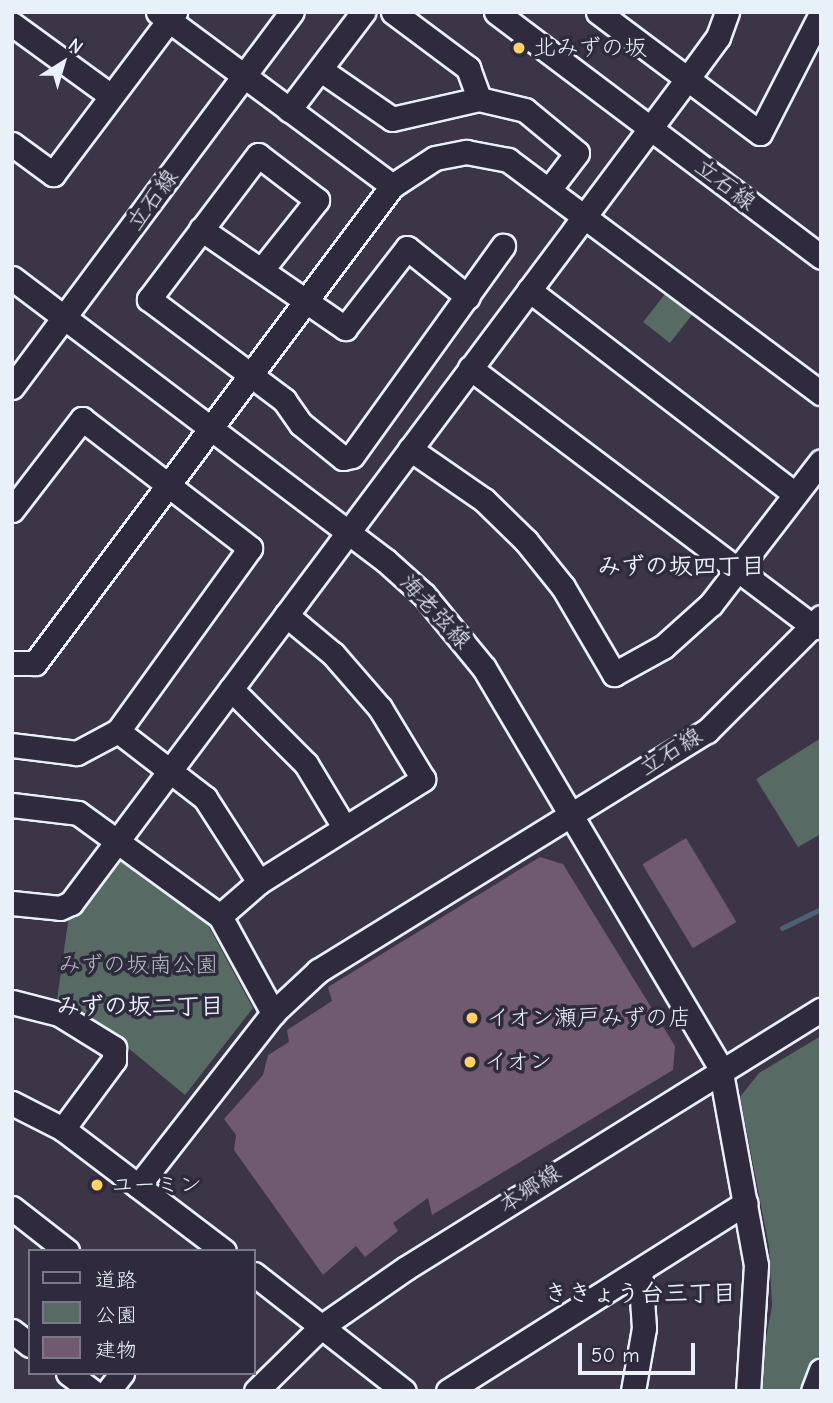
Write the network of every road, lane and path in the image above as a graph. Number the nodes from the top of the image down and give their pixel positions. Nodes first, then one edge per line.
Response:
1 (292, 12) edge
2 (363, 12) edge
3 (393, 12) edge
4 (496, 12) edge
5 (598, 12) edge
6 (727, 12) edge
7 (821, 13) edge
8 (167, 15) edge
9 (12, 24) edge
10 (321, 70) junction
11 (245, 75) junction
12 (688, 78) junction
13 (111, 96) junction
14 (479, 99) junction
15 (289, 110) junction
16 (650, 129) junction
17 (12, 144) edge
18 (392, 186) junction
19 (551, 187) junction
20 (585, 215) junction
21 (201, 229) junction
22 (503, 246) dead end
23 (821, 257) edge
24 (263, 268) junction
25 (12, 278) edge
26 (529, 290) junction
27 (468, 297) junction
28 (306, 299) junction
29 (65, 318) junction
30 (470, 368) junction
31 (249, 376) junction
32 (12, 387) edge
33 (821, 393) edge
34 (212, 428) junction
35 (410, 449) junction
36 (821, 461) edge
37 (168, 485) junction
38 (795, 494) junction
39 (12, 510) edge
40 (346, 534) junction
41 (739, 572) junction
42 (286, 615) junction
43 (817, 622) edge
44 (12, 663) edge
45 (231, 690) junction
46 (118, 731) junction
47 (12, 745) edge
48 (169, 769) junction
49 (12, 805) edge
50 (570, 813) junction
51 (344, 827) junction
52 (116, 841) junction
53 (259, 881) junction
54 (12, 903) edge
55 (220, 916) junction
56 (12, 1002) edge
57 (821, 1010) edge
58 (273, 1013) junction
59 (720, 1067) junction
60 (12, 1103) edge
61 (63, 1129) junction
62 (138, 1186) junction
63 (745, 1203) junction
64 (12, 1208) edge
65 (64, 1249) edge
66 (218, 1249) edge
67 (640, 1270) junction
68 (256, 1276) edge
69 (321, 1328) junction
70 (12, 1331) edge
71 (28, 1343) edge
72 (821, 1370) edge
73 (71, 1375) edge
74 (120, 1375) edge
75 (92, 1391) edge
76 (108, 1391) edge
77 (256, 1391) edge
78 (404, 1391) edge
79 (448, 1391) edge
80 (633, 1391) edge
81 (748, 1391) edge
82 (813, 1391) edge

1 - 11 street, 立石線
2 - 10 street
3 - 14 street
4 - 16 street, 立石線
5 - 12 street
6 - 12 street
7 - 12 street
8 - 11 street
8 - 13 street
9 - 13 street
10 - 14 street
10 - 15 street
11 - 15 street
11 - 29 street, 立石線
12 - 16 street
13 - 17 street
14 - 19 street
15 - 18 street
16 - 20 street
16 - 23 street, 立石線
18 - 19 street
18 - 28 street
19 - 20 street
20 - 26 street
20 - 33 street
21 - 24 street
21 - 24 street
21 - 31 street
22 - 27 street
24 - 28 street
25 - 29 street, 海老弦線
26 - 30 street
26 - 38 street
27 - 28 street
27 - 31 street
28 - 31 street
29 - 32 street, 立石線
29 - 34 street, 海老弦線
30 - 35 street
30 - 41 street
31 - 34 street
34 - 37 street
34 - 40 street, 海老弦線
35 - 40 street
35 - 41 street
36 - 38 street
37 - 39 street
37 - 44 street
37 - 46 street
38 - 41 street
40 - 42 street
40 - 50 street, 海老弦線
41 - 43 street
42 - 45 street
42 - 51 street
43 - 50 street, 立石線
45 - 48 street
45 - 51 street
46 - 47 street
46 - 48 street
48 - 52 street
48 - 53 street
49 - 52 street
50 - 58 street, 立石線
50 - 59 street, 海老弦線
51 - 53 street
52 - 54 street
52 - 55 street
53 - 55 street
55 - 58 street
56 - 61 street
57 - 59 street, 本郷線
58 - 62 street, 立石線
59 - 63 street
59 - 69 street, 本郷線
60 - 61 street
61 - 62 street
62 - 66 street
63 - 67 street
63 - 81 street
64 - 65 street
67 - 79 street
67 - 80 street
68 - 69 street
69 - 77 street, 本郷線
69 - 78 street
70 - 71 street
72 - 82 street
73 - 75 street
74 - 76 street

